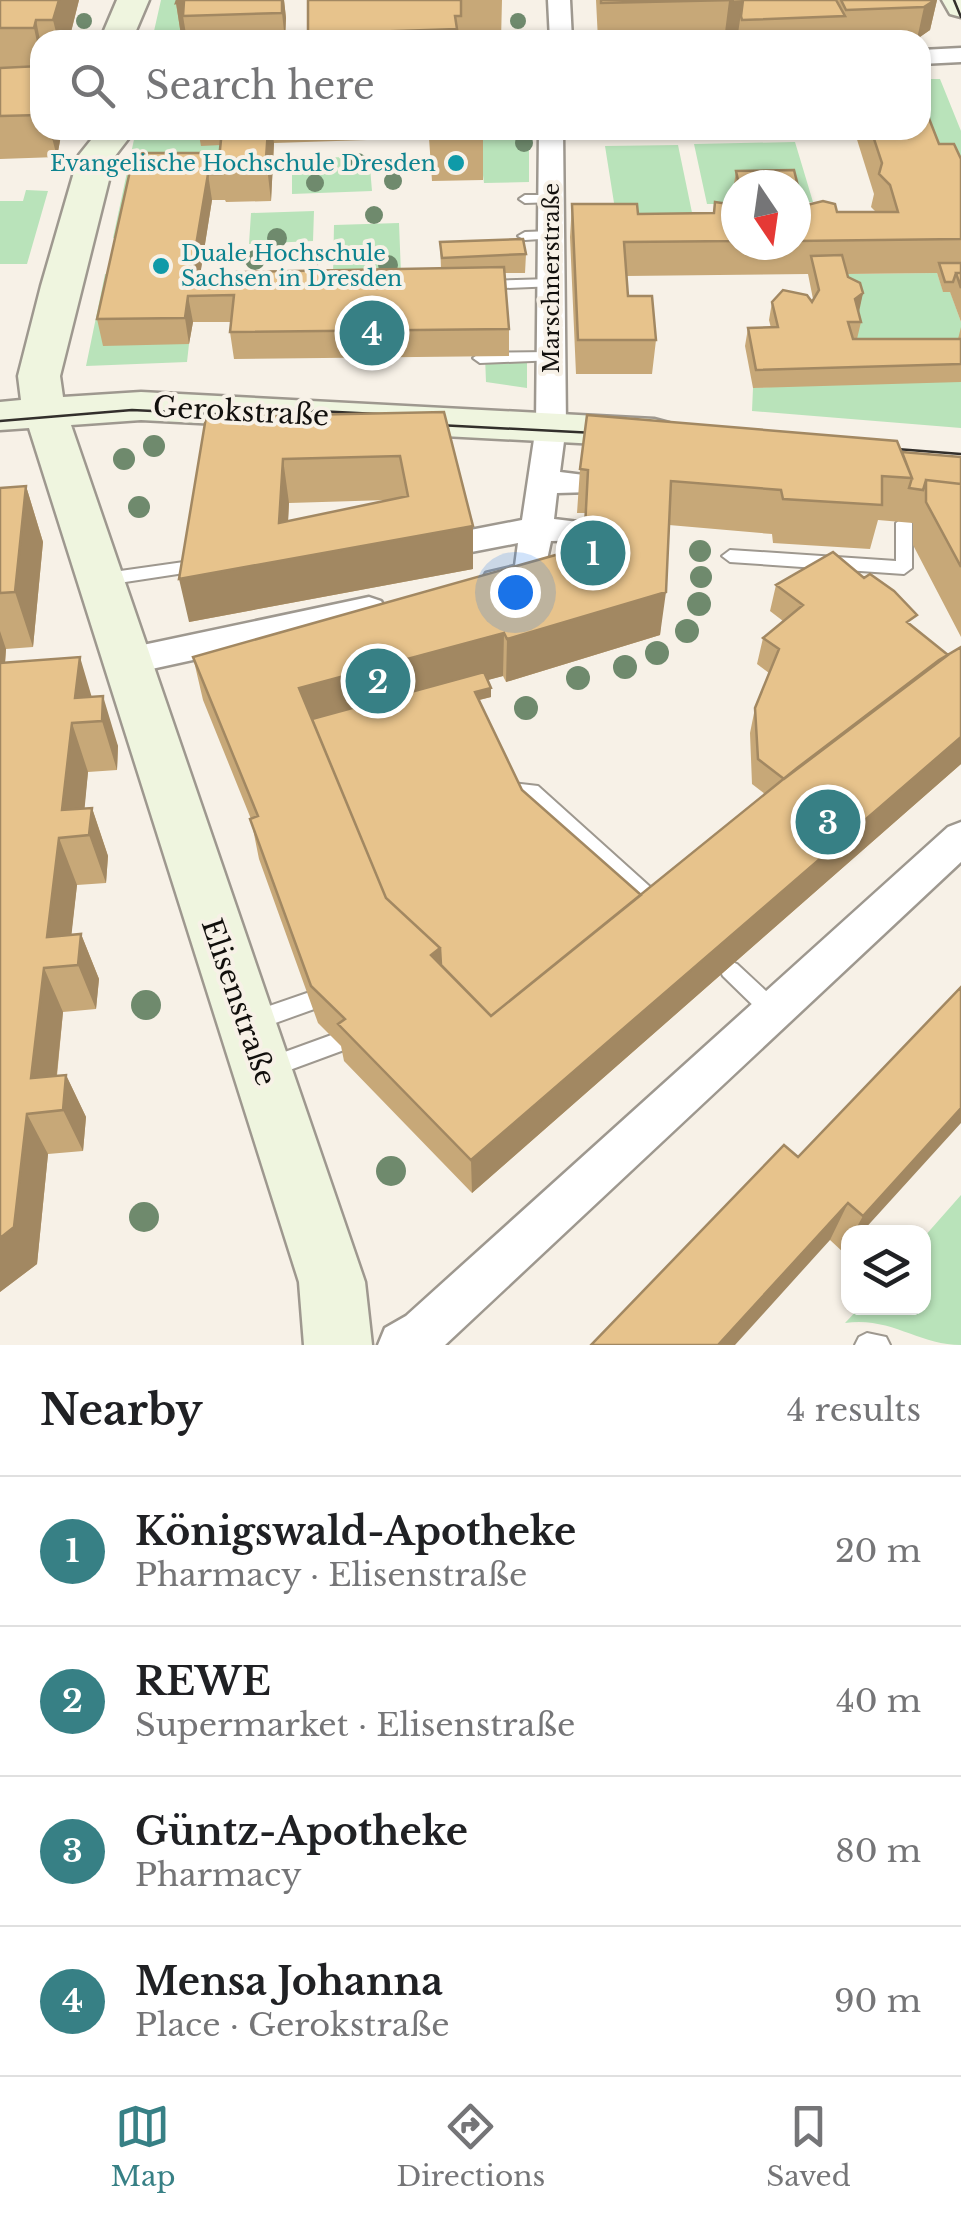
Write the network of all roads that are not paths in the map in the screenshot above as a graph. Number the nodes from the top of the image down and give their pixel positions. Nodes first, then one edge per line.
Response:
1 (560, 0) edge
2 (561, 30) edge
3 (961, 55) edge
4 (931, 56) edge
5 (101, 140) edge
6 (548, 140) edge
7 (551, 283) junction
8 (482, 285) edge
9 (480, 358) dead end
10 (551, 358) junction
11 (22, 413) edge
12 (551, 426) junction
13 (686, 436) edge
14 (543, 481) junction
15 (581, 484) edge
16 (904, 522) dead end
17 (536, 529) junction
18 (584, 532) edge
19 (466, 541) edge
20 (730, 556) dead end
21 (198, 566) edge
22 (98, 580) junction
23 (473, 588) edge
24 (391, 598) edge
25 (124, 662) junction
26 (476, 788) edge
27 (961, 838) edge
28 (663, 911) edge
29 (730, 970) edge
30 (310, 1001) edge
31 (772, 1011) junction
32 (338, 1042) edge
33 (254, 1047) junction
34 (338, 1345) edge
35 (402, 1345) edge
36 (866, 1345) edge
37 (878, 1345) edge

1 - 2 street
3 - 4 street
5 - 11 street, Elisenstraße
6 - 7 street, Marschnerstraße
7 - 8 lane
7 - 10 street, Marschnerstraße
9 - 10 lane
10 - 12 street, Marschnerstraße
11 - 12 street, Gerokstraße
11 - 22 street, Elisenstraße
12 - 13 street, Gerokstraße
12 - 14 street
14 - 15 street
14 - 17 street
16 - 20 lane
17 - 18 street
17 - 19 street
17 - 23 street
21 - 22 lane
22 - 25 street, Elisenstraße
24 - 25 street
25 - 33 street, Elisenstraße
26 - 28 lane
27 - 31 street
29 - 31 lane
30 - 33 lane
31 - 35 street
32 - 33 lane
33 - 34 street, Elisenstraße
36 - 37 lane

